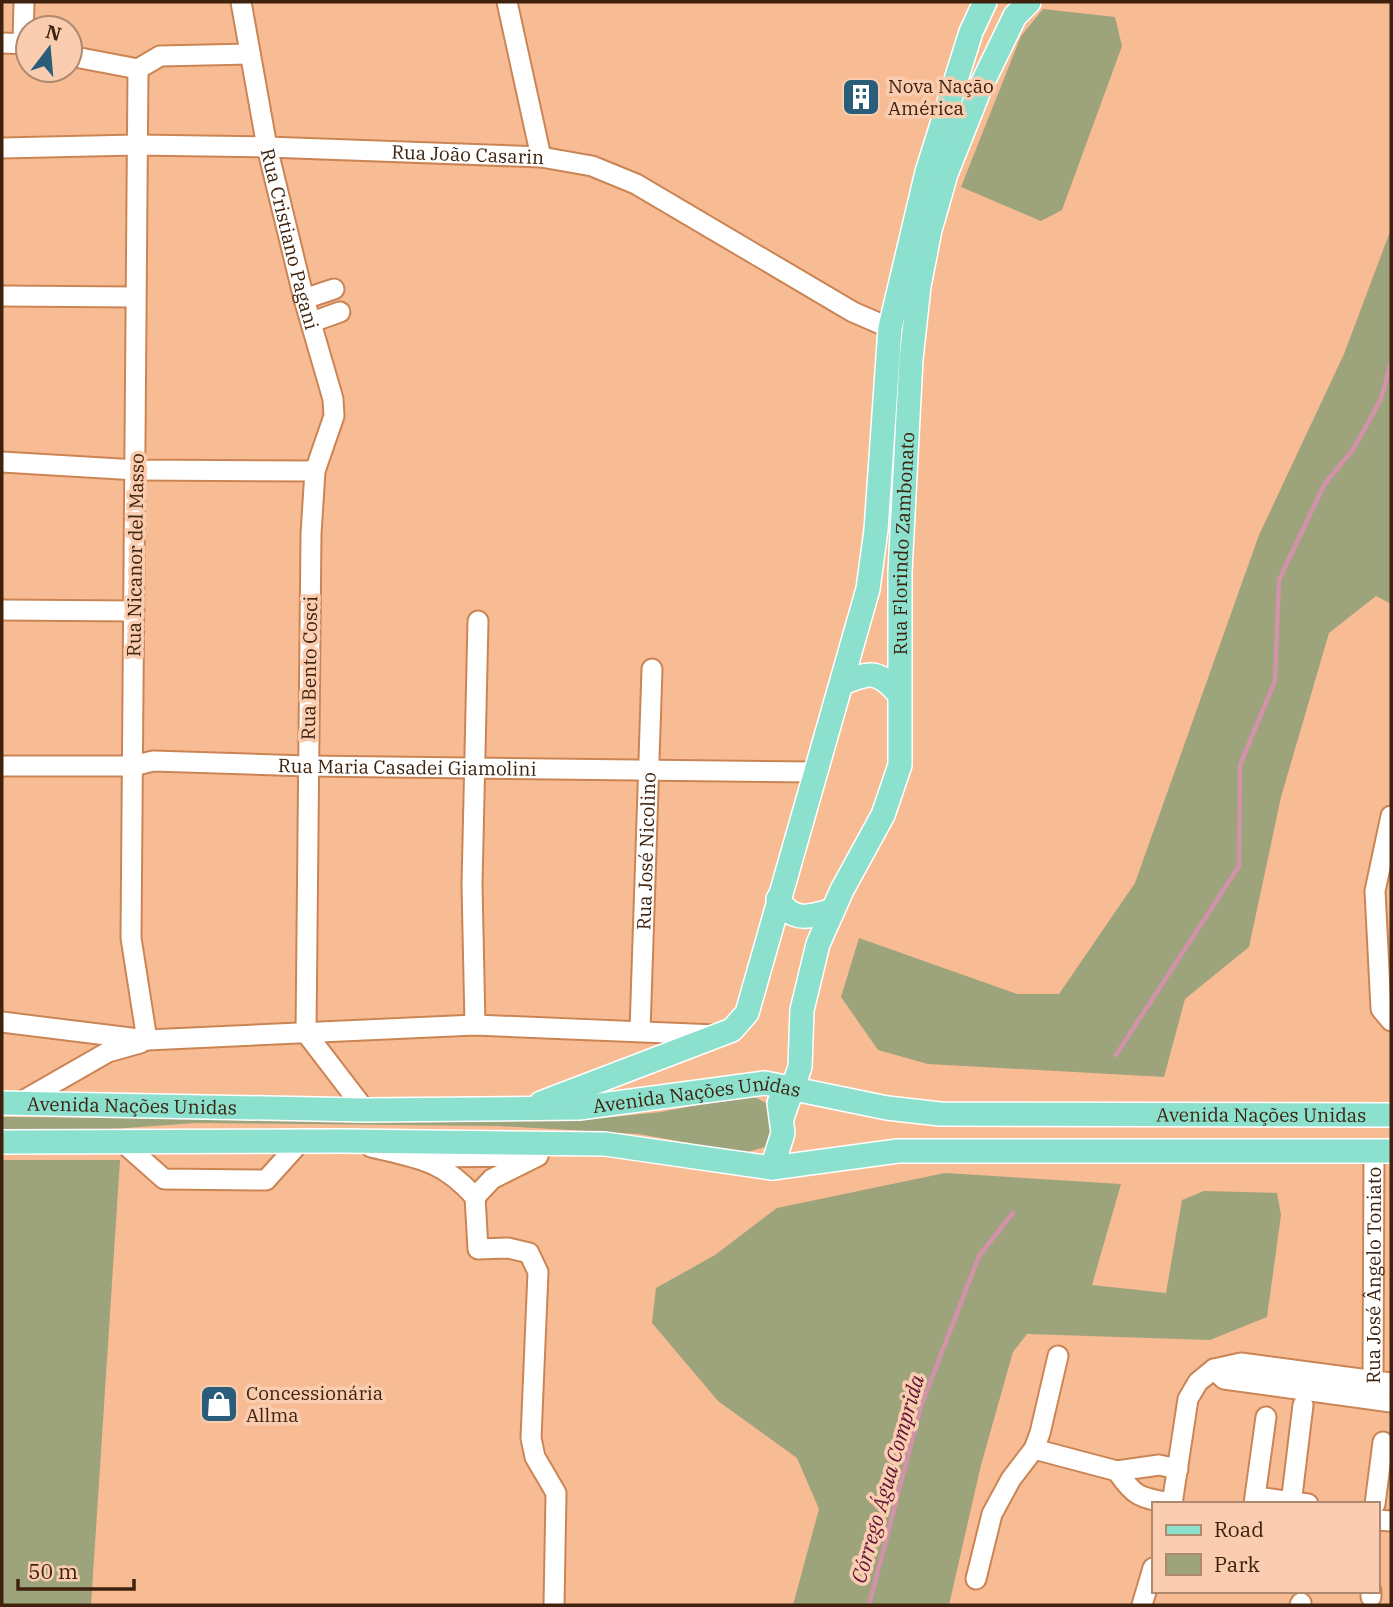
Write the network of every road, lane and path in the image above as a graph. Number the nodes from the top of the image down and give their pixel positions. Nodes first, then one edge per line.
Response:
1 (241, 2) edge
2 (507, 2) edge
3 (985, 2) edge
4 (1029, 2) edge
5 (250, 54) junction
6 (84, 59) edge
7 (138, 69) junction
8 (136, 145) junction
9 (267, 146) junction
10 (2, 148) edge
11 (541, 157) junction
12 (334, 289) dead end
13 (2, 296) edge
14 (135, 297) junction
15 (304, 299) junction
16 (340, 312) dead end
17 (312, 322) junction
18 (890, 328) junction
19 (2, 462) edge
20 (137, 470) junction
21 (315, 471) junction
22 (2, 610) edge
23 (134, 611) junction
24 (478, 621) dead end
25 (652, 669) dead end
26 (843, 683) junction
27 (898, 693) junction
28 (2, 766) edge
29 (133, 766) junction
30 (307, 766) junction
31 (475, 768) junction
32 (647, 769) junction
33 (814, 772) junction
34 (1391, 816) edge
35 (778, 899) junction
36 (833, 910) junction
37 (802, 1010) junction
38 (1391, 1021) edge
39 (2, 1022) edge
40 (475, 1024) junction
41 (640, 1031) junction
42 (306, 1033) junction
43 (717, 1035) junction
44 (148, 1040) junction
45 (765, 1083) junction
46 (795, 1088) junction
47 (825, 1093) junction
48 (10, 1103) edge
49 (524, 1109) junction
50 (365, 1110) junction
51 (1391, 1115) edge
52 (782, 1118) junction
53 (1391, 1128) edge
54 (120, 1140) junction
55 (302, 1140) junction
56 (343, 1141) junction
57 (2, 1142) edge
58 (605, 1144) junction
59 (1382, 1151) edge
60 (538, 1156) junction
61 (416, 1157) junction
62 (772, 1168) junction
63 (475, 1198) junction
64 (1058, 1356) dead end
65 (1378, 1387) edge
66 (1391, 1402) edge
67 (1303, 1405) dead end
68 (1266, 1418) dead end
69 (1383, 1442) dead end
70 (1034, 1449) junction
71 (1178, 1469) junction
72 (1117, 1471) junction
73 (1255, 1500) edge
74 (1167, 1502) edge
75 (1172, 1502) edge
76 (1283, 1502) edge
77 (1297, 1502) edge
78 (1375, 1502) edge
79 (1152, 1571) edge
80 (976, 1579) dead end
81 (554, 1605) edge
82 (1142, 1605) edge

1 - 5 street, Rua Cristiano Pagani
2 - 11 street
3 - 18 main road, Rua Florindo Zambonato
4 - 27 main road, Rua Florindo Zambonato
5 - 7 street
5 - 9 street, Rua Cristiano Pagani
6 - 7 street
7 - 8 street, Rua Nicanor del Masso
8 - 9 street, Rua João Casarin
8 - 10 street, Rua João Casarin
8 - 14 street, Rua Nicanor del Masso
9 - 11 street, Rua João Casarin
9 - 15 street, Rua Cristiano Pagani
11 - 18 street, Rua João Casarin
12 - 15 street
13 - 14 street
14 - 20 street, Rua Nicanor del Masso
15 - 17 street, Rua Cristiano Pagani
16 - 17 street
17 - 21 street, Rua Cristiano Pagani
18 - 26 main road, Rua Florindo Zambonato
19 - 20 street
20 - 21 street
20 - 23 street, Rua Nicanor del Masso
21 - 30 street, Rua Bento Cosci
22 - 23 street
23 - 29 street, Rua Nicanor del Masso
24 - 31 street
25 - 32 street, Rua José Nicolino
26 - 27 main road
26 - 33 main road, Rua Florindo Zambonato
27 - 36 main road, Rua Florindo Zambonato
28 - 29 street, Rua Maria Casadei Giamolini
29 - 30 street, Rua Maria Casadei Giamolini
29 - 44 street, Rua Nicanor del Masso
30 - 31 street, Rua Maria Casadei Giamolini
30 - 42 street, Rua Bento Cosci
31 - 32 street, Rua Maria Casadei Giamolini
31 - 40 street
32 - 33 street, Rua Maria Casadei Giamolini
32 - 41 street, Rua José Nicolino
33 - 35 main road, Rua Florindo Zambonato
34 - 38 street
35 - 36 main road
35 - 43 main road, Rua Florindo Zambonato
36 - 37 main road, Rua Florindo Zambonato
37 - 46 main road, Rua Florindo Zambonato
37 - 47 main road
39 - 44 street
40 - 41 street
40 - 42 street
41 - 43 street
42 - 44 street
42 - 50 street
43 - 49 main road, Rua Florindo Zambonato
44 - 48 street
45 - 46 main road, Avenida Nações Unidas
45 - 49 main road, Avenida Nações Unidas
45 - 52 main road
46 - 47 main road, Avenida Nações Unidas
46 - 52 main road, Rua Florindo Zambonato
47 - 51 main road, Avenida Nações Unidas
48 - 50 main road, Avenida Nações Unidas
49 - 50 main road, Avenida Nações Unidas
52 - 62 main road, Rua Florindo Zambonato
53 - 59 main road
54 - 55 main road, Avenida Nações Unidas
54 - 55 street
54 - 57 main road, Avenida Nações Unidas
55 - 56 main road, Avenida Nações Unidas
56 - 58 main road, Avenida Nações Unidas
56 - 61 street
58 - 60 street
58 - 62 main road, Avenida Nações Unidas
59 - 62 main road, Avenida Nações Unidas
59 - 65 street, Rua José Ângelo Toniato
60 - 61 street
60 - 63 street
61 - 63 street
63 - 81 street
64 - 70 street
65 - 66 street
65 - 71 street
67 - 77 street
68 - 73 street
69 - 78 street
70 - 72 street
70 - 80 street
71 - 72 street
71 - 75 street
72 - 74 street
73 - 76 street
79 - 82 street

